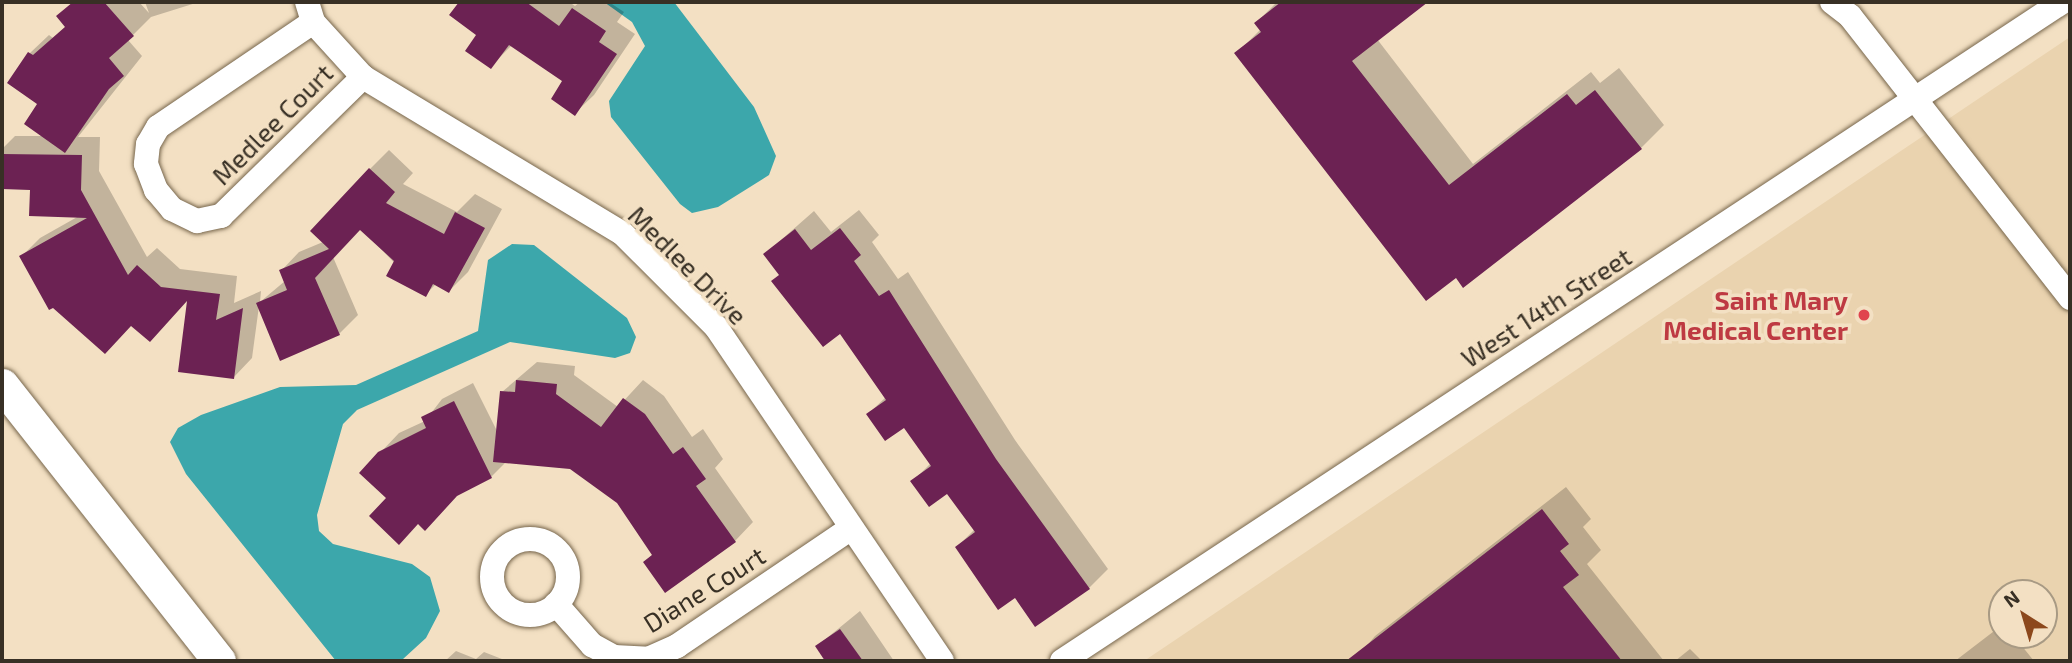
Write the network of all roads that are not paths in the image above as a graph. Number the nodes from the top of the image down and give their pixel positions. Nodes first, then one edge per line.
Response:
1 (1832, 2) edge
2 (2063, 2) edge
3 (310, 12) edge
4 (363, 77) junction
5 (1914, 102) junction
6 (2070, 298) edge
7 (2, 385) edge
8 (851, 528) junction
9 (556, 604) dead end
10 (219, 661) edge
11 (942, 661) edge
12 (1062, 661) edge

1 - 5 street
2 - 5 street, West 14th Street
3 - 4 street, Medlee Drive
3 - 4 street, Medlee Court
4 - 8 street, Medlee Drive
5 - 6 street
5 - 12 street, West 14th Street
7 - 10 street
8 - 9 street, Diane Court
8 - 11 street, Medlee Drive

